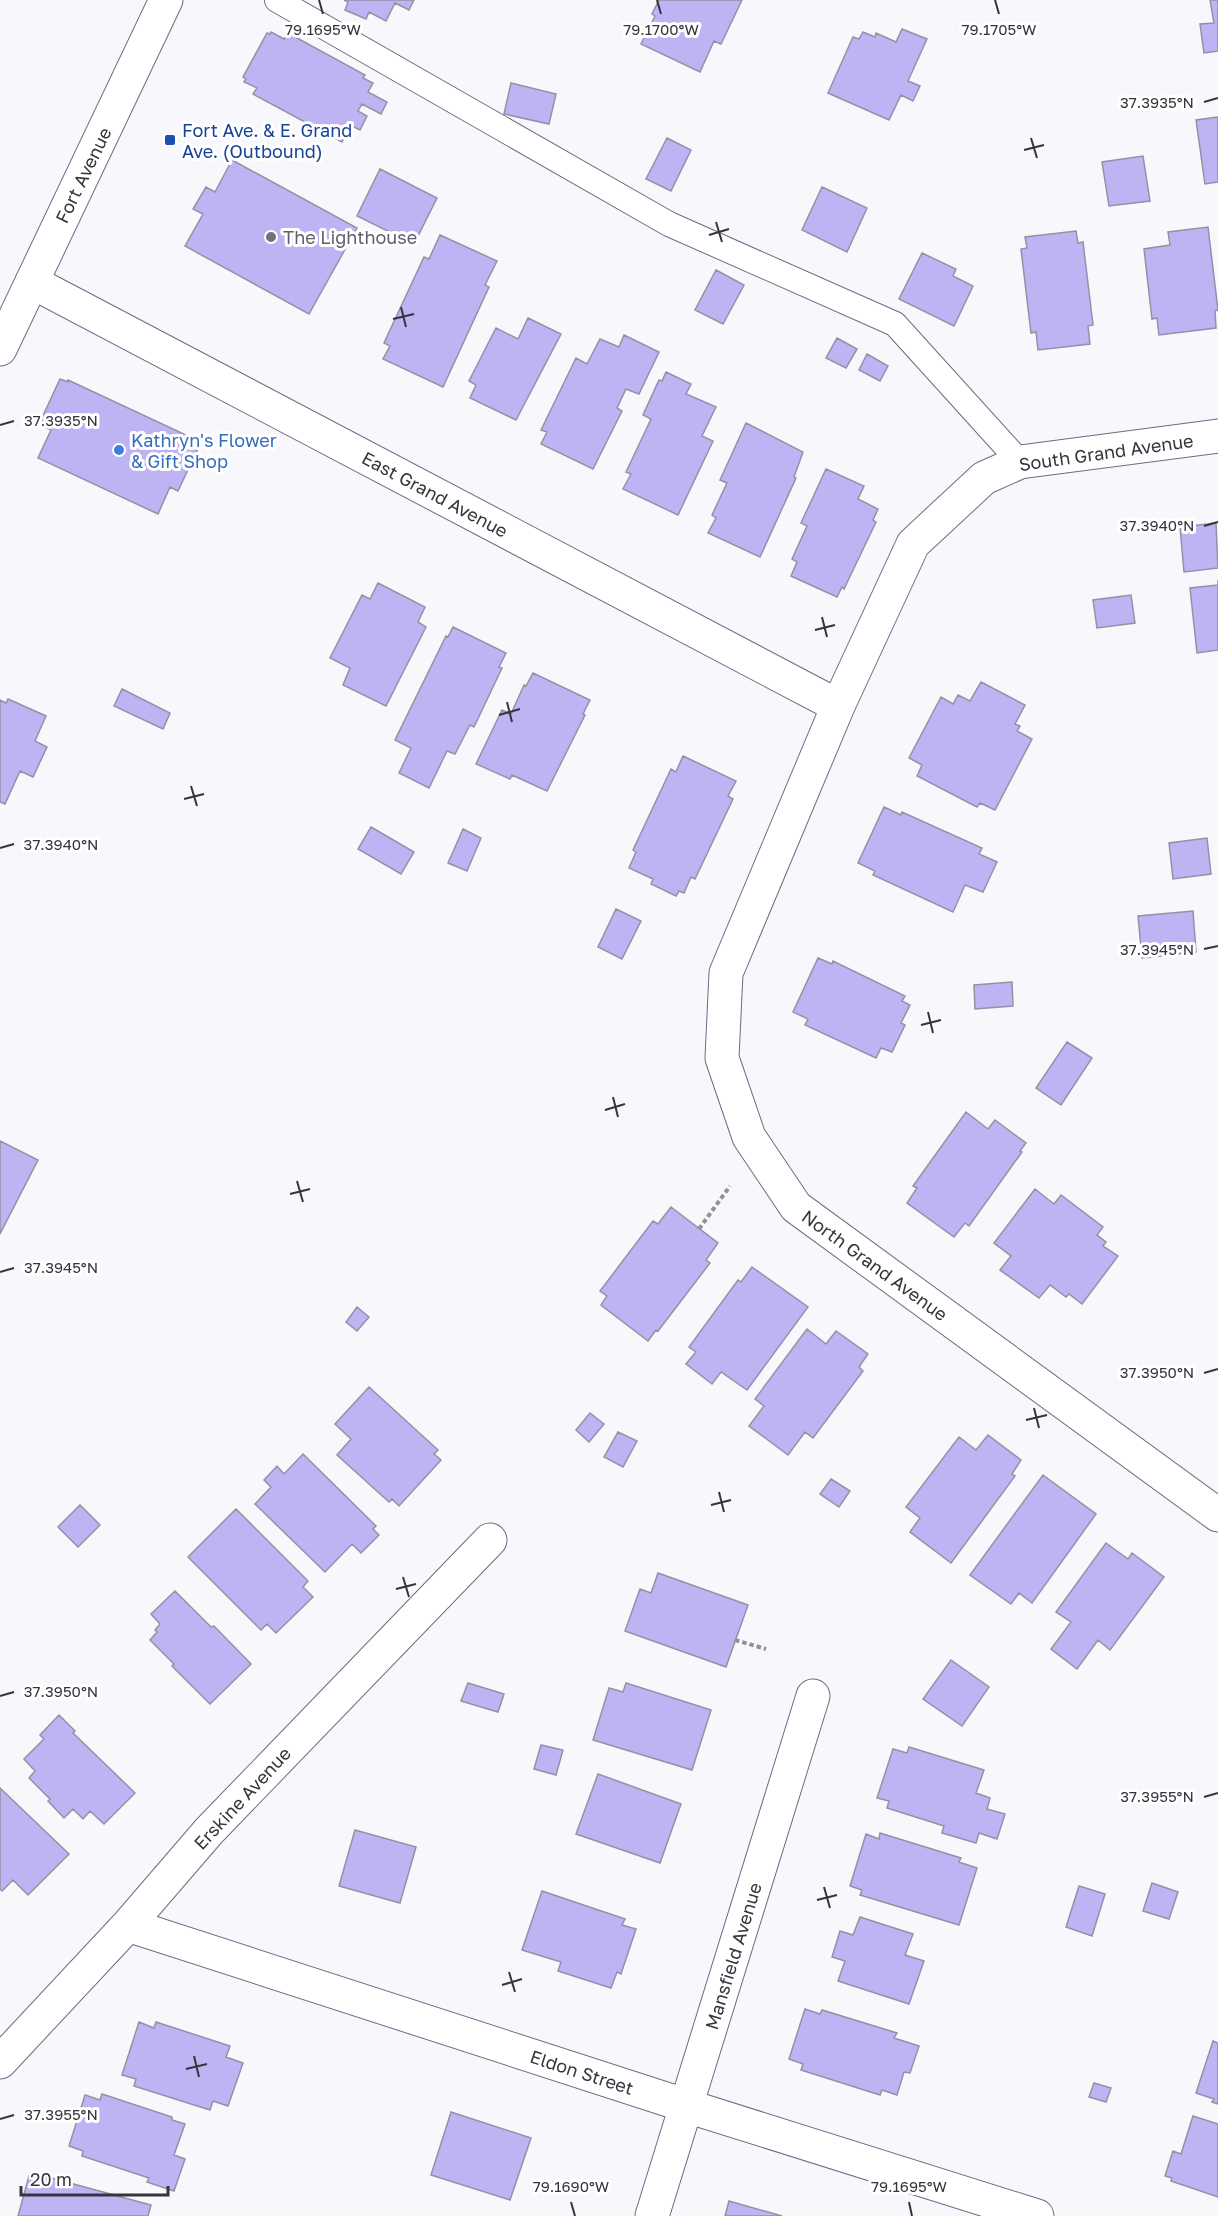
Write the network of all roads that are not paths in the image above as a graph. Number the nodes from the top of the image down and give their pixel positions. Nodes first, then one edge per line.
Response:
1 (166, 0) edge
2 (277, 0) edge
3 (32, 282) junction
4 (0, 349) edge
5 (1218, 436) edge
6 (1020, 462) junction
7 (838, 706) junction
8 (1218, 1515) edge
9 (490, 1540) dead end
10 (813, 1696) dead end
11 (128, 1925) junction
12 (0, 2062) edge
13 (687, 2106) junction
14 (652, 2216) edge
15 (1037, 2216) edge

1 - 3 street, Fort Avenue
2 - 6 lane
3 - 4 street, Fort Avenue
3 - 7 street, East Grand Avenue
5 - 6 street, South Grand Avenue
6 - 7 street, South Grand Avenue
7 - 8 street, North Grand Avenue
9 - 11 street, Erskine Avenue
10 - 13 street, Mansfield Avenue
11 - 12 street, Erskine Avenue
11 - 13 street, Eldon Street
13 - 14 street, Mansfield Avenue
13 - 15 street, Eldon Street

